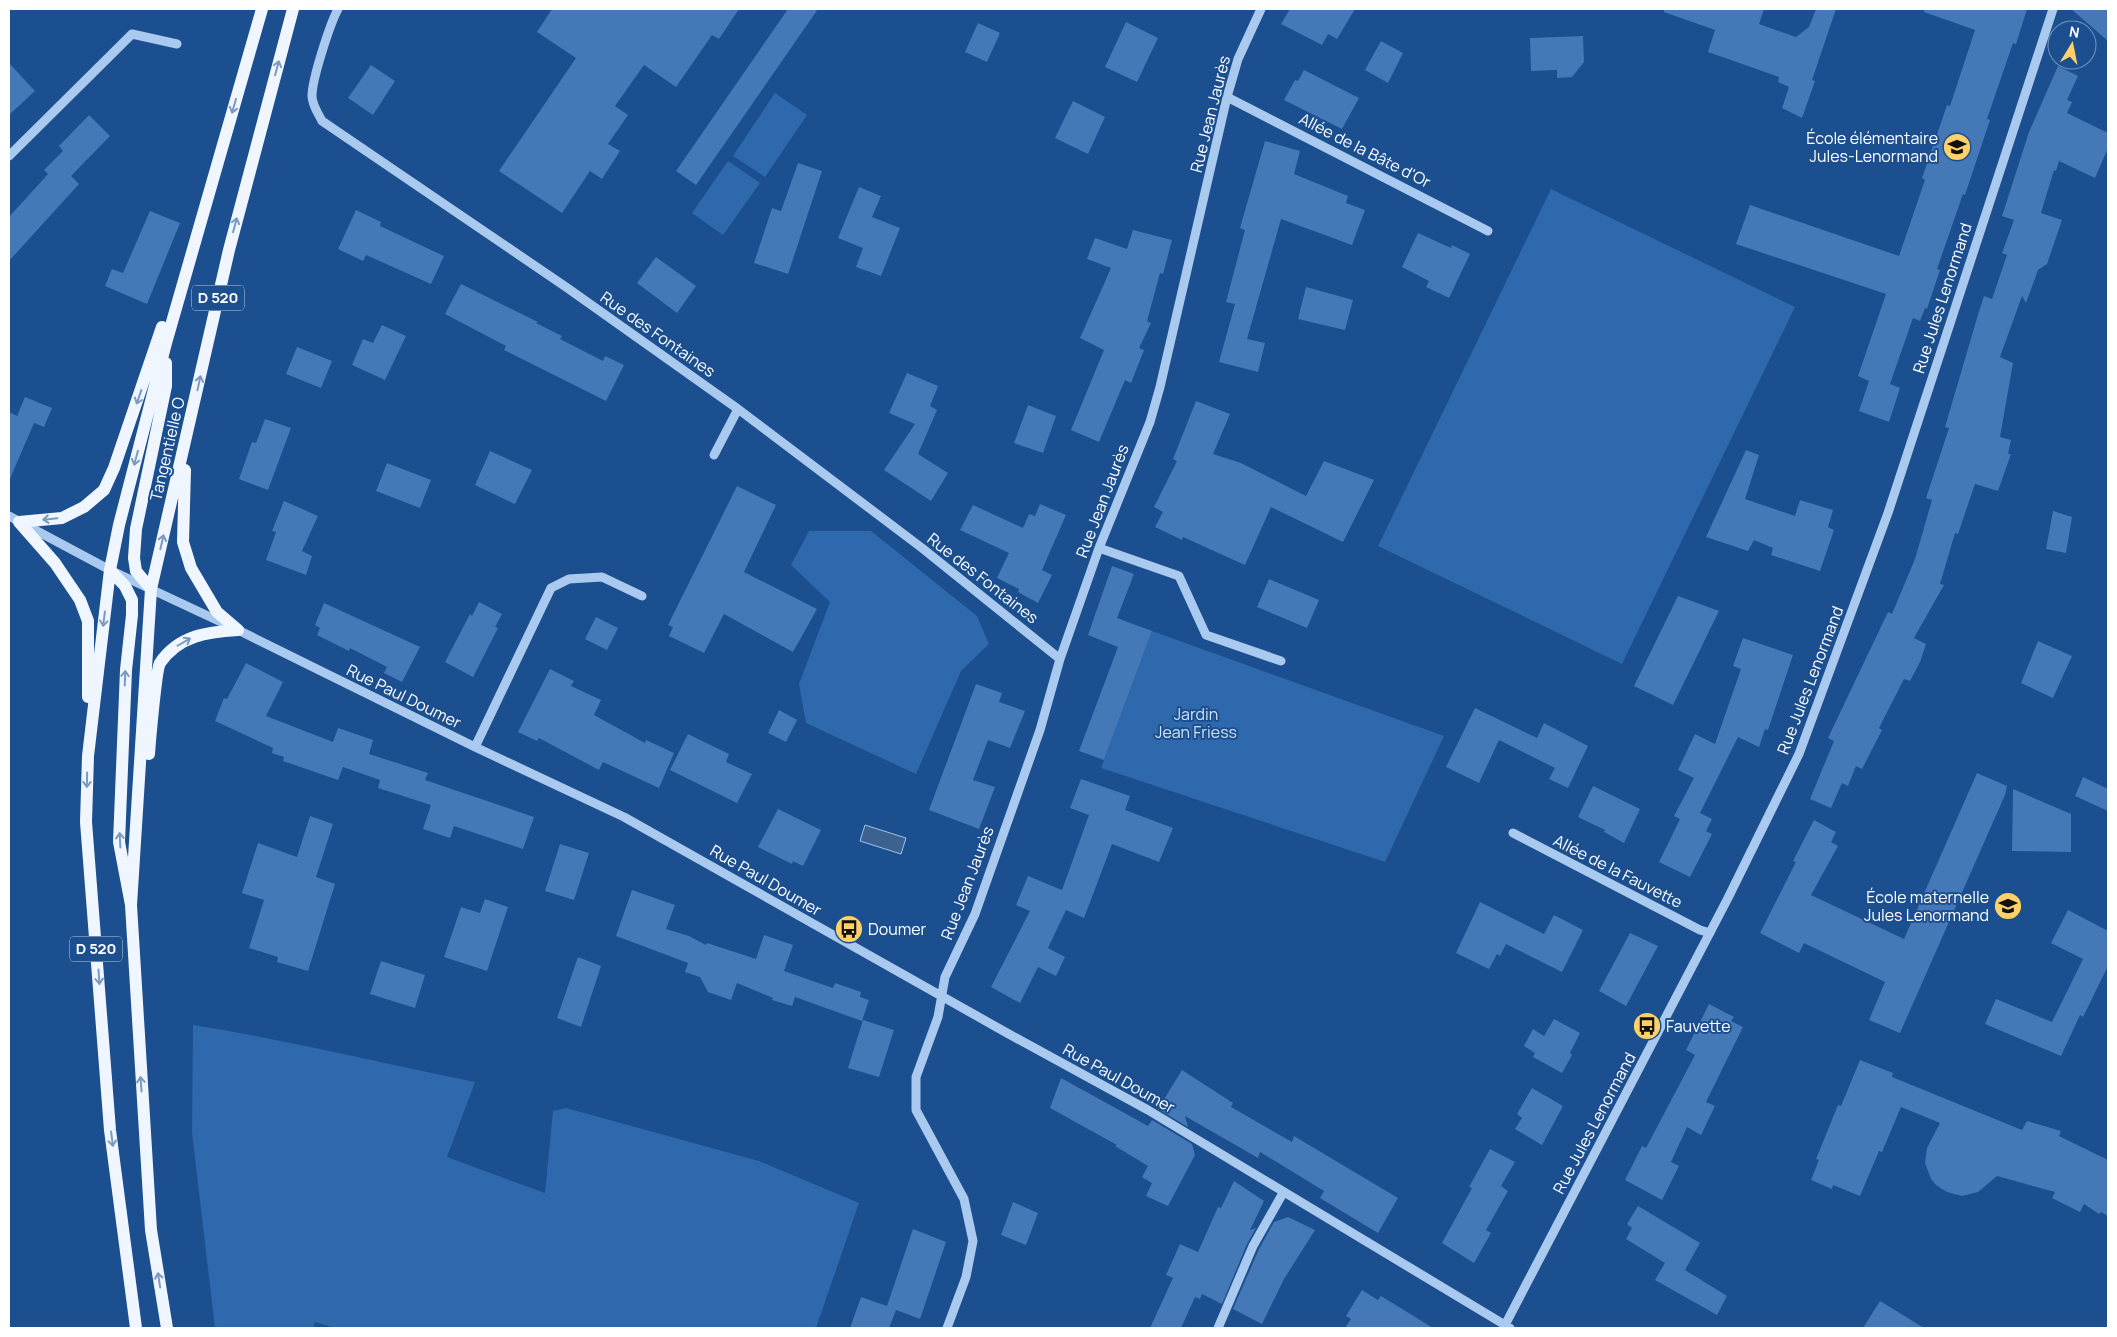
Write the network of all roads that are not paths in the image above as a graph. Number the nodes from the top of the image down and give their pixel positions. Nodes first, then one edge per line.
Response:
1 (262, 9) edge
2 (293, 9) edge
3 (338, 9) edge
4 (1261, 9) edge
5 (2053, 9) edge
6 (177, 44) dead end
7 (1227, 97) junction
8 (9, 156) edge
9 (1488, 231) dead end
10 (198, 237) junction
11 (166, 343) junction
12 (738, 409) junction
13 (186, 444) junction
14 (714, 455) dead end
15 (14, 519) edge
16 (1099, 548) junction
17 (110, 570) junction
18 (151, 589) junction
19 (642, 596) dead end
20 (238, 630) junction
21 (1060, 659) junction
22 (1282, 661) dead end
23 (475, 747) junction
24 (88, 756) junction
25 (1513, 833) dead end
26 (131, 905) junction
27 (1710, 934) junction
28 (942, 996) junction
29 (1283, 1193) junction
30 (1508, 1326) edge
31 (136, 1328) edge
32 (167, 1328) edge
33 (947, 1328) edge
34 (1218, 1328) edge

1 -> 10 main road, Tangentielle O / D 520
13 -> 2 main road, Tangentielle O / D 520
3 - 12 street, Rue des Fontaines
4 - 7 street, Rue Jean Jaurès
5 - 27 street, Rue Jules Lenormand
6 - 8 street
7 - 9 street, Allée de la Bâte d'Or
7 - 16 street, Rue Jean Jaurès
10 - 11 main road, Tangentielle O / D 520
10 -> 15 main road, D 520
11 -> 17 main road, Tangentielle O / D 520
11 - 18 main road, D 520
12 - 14 street
12 - 21 street, Rue des Fontaines
18 -> 13 main road, Tangentielle O / D 520
13 - 20 main road
15 - 17 street, Rue Paul Doumer
15 - 24 main road, D 520
16 - 21 street, Rue Jean Jaurès
16 - 22 street
17 - 18 street, Rue Paul Doumer
17 -> 24 main road, D 520
26 -> 17 main road, D 520
18 - 20 street, Rue Paul Doumer
18 - 26 main road, Tangentielle O / D 520
19 - 23 street
20 - 23 street, Rue Paul Doumer
26 -> 20 main road
21 - 28 street, Rue Jean Jaurès
23 - 28 street, Rue Paul Doumer
24 -> 31 main road, D 520
25 - 27 street, Allée de la Fauvette
32 -> 26 main road, D 520
27 - 30 street, Rue Jules Lenormand
28 - 29 street, Rue Paul Doumer
28 - 33 street, Rue Jean Jaurès
29 - 30 street, Rue Paul Doumer
29 - 34 street

